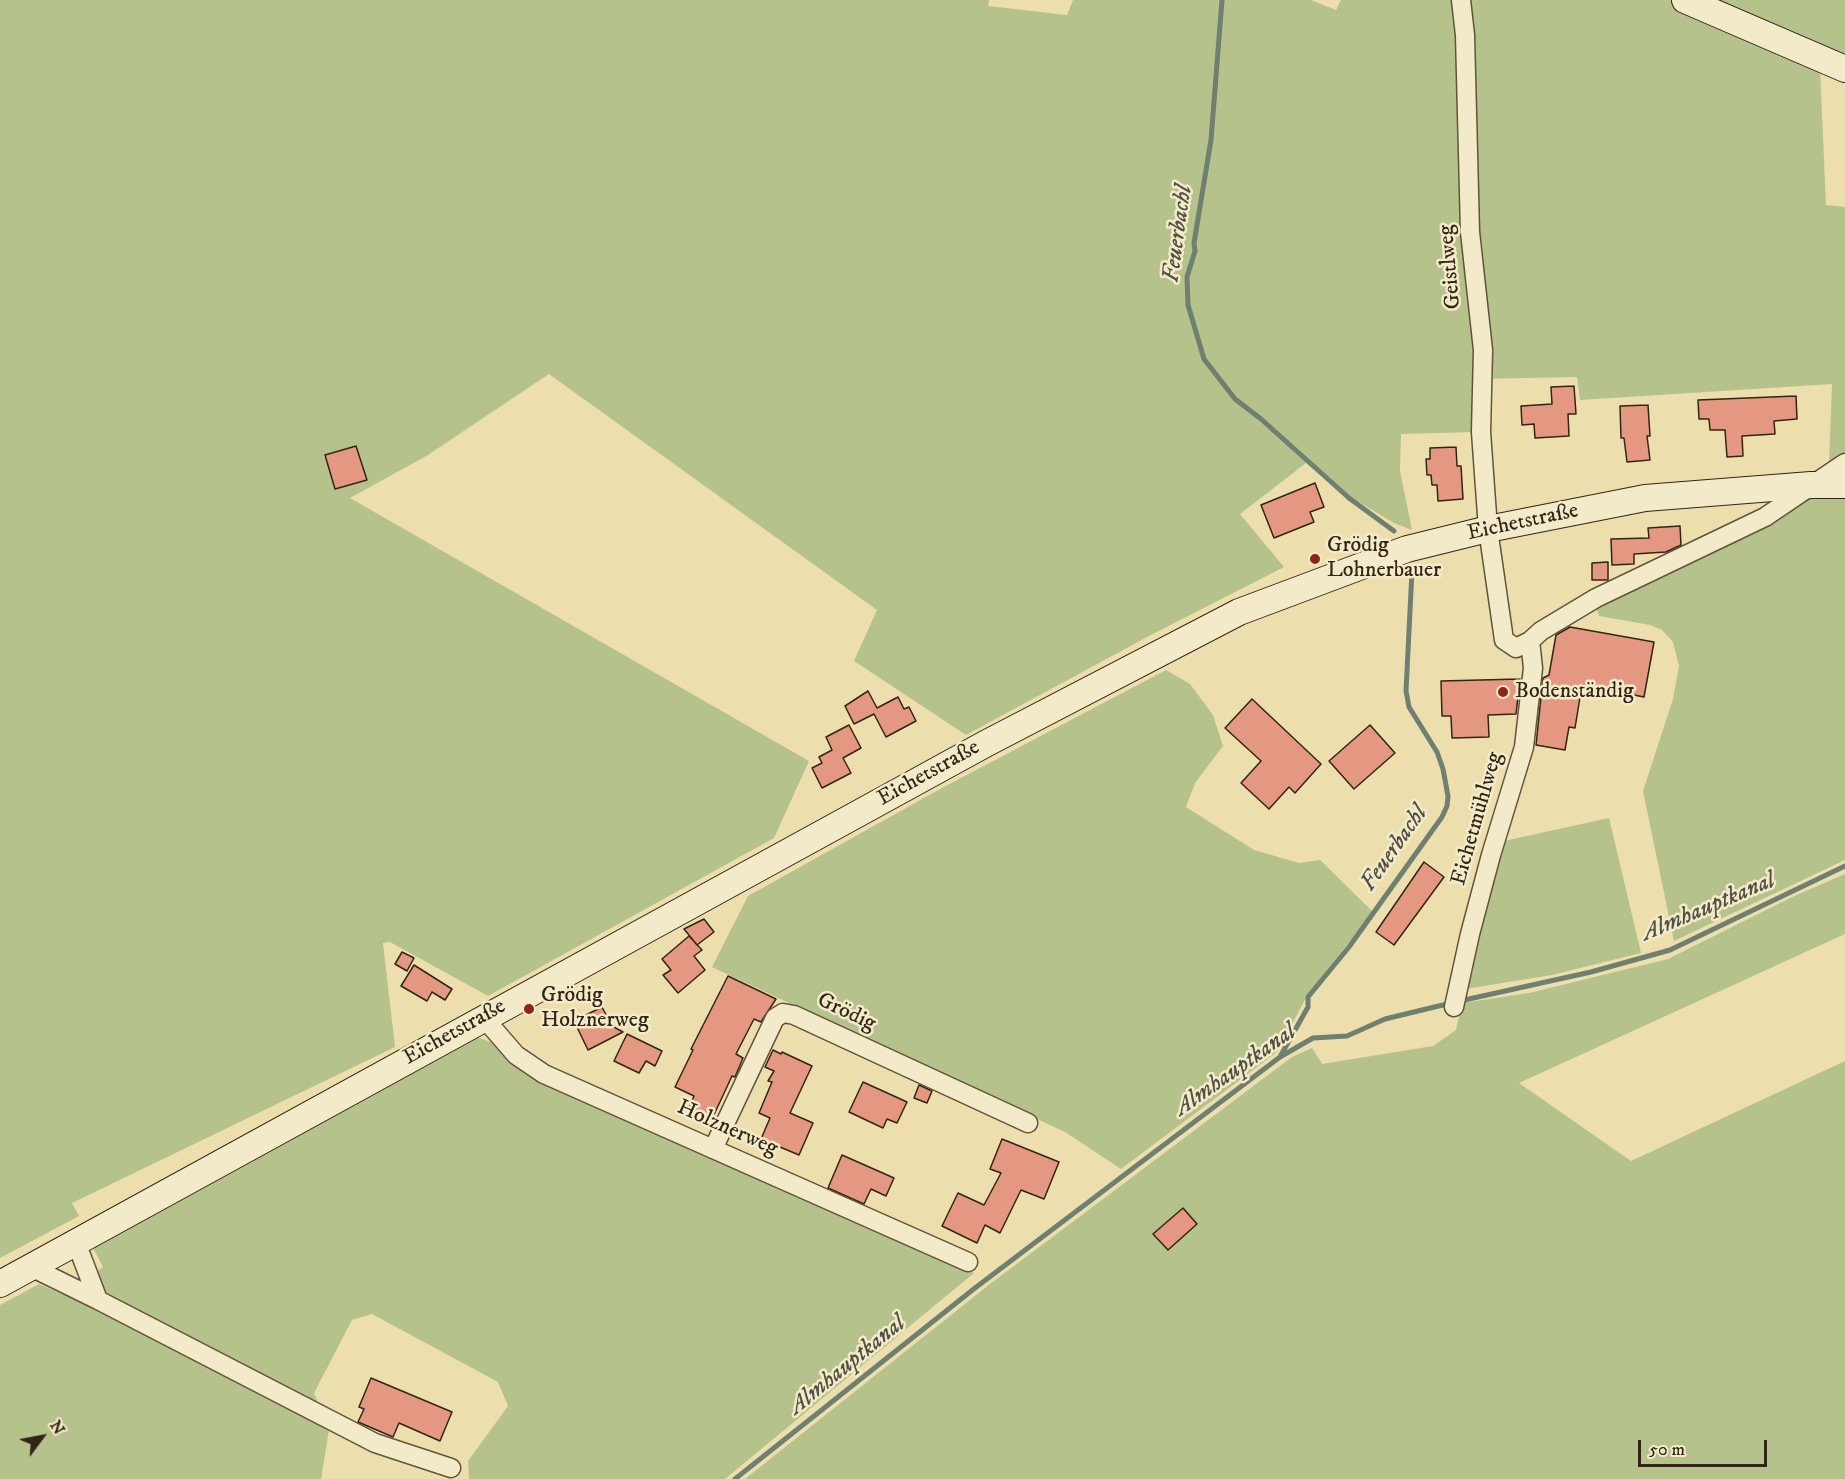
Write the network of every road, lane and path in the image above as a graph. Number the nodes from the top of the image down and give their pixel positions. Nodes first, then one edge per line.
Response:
1 (1461, 0) edge
2 (1685, 0) edge
3 (1845, 69) edge
4 (1845, 464) edge
5 (1811, 485) junction
6 (1845, 485) edge
7 (1488, 529) junction
8 (1530, 641) junction
9 (1455, 1000) dead end
10 (484, 1018) junction
11 (1028, 1123) dead end
12 (713, 1149) junction
13 (76, 1242) junction
14 (968, 1262) dead end
15 (31, 1267) junction
16 (0, 1284) edge
17 (98, 1300) junction
18 (452, 1468) dead end

1 - 7 street, Geistlweg
2 - 3 main road
4 - 5 street
5 - 6 main road, Eichetstraße
5 - 7 main road, Eichetstraße
5 - 8 street
7 - 8 street
7 - 10 main road, Eichetstraße
8 - 9 street, Eichetmühlweg
10 - 12 street, Holznerweg
10 - 13 main road, Eichetstraße
11 - 12 street, Grödig
12 - 14 street, Holznerweg
13 - 15 main road, Eichetstraße
13 - 17 street
15 - 16 main road, Eichetstraße
15 - 17 street
17 - 18 street

